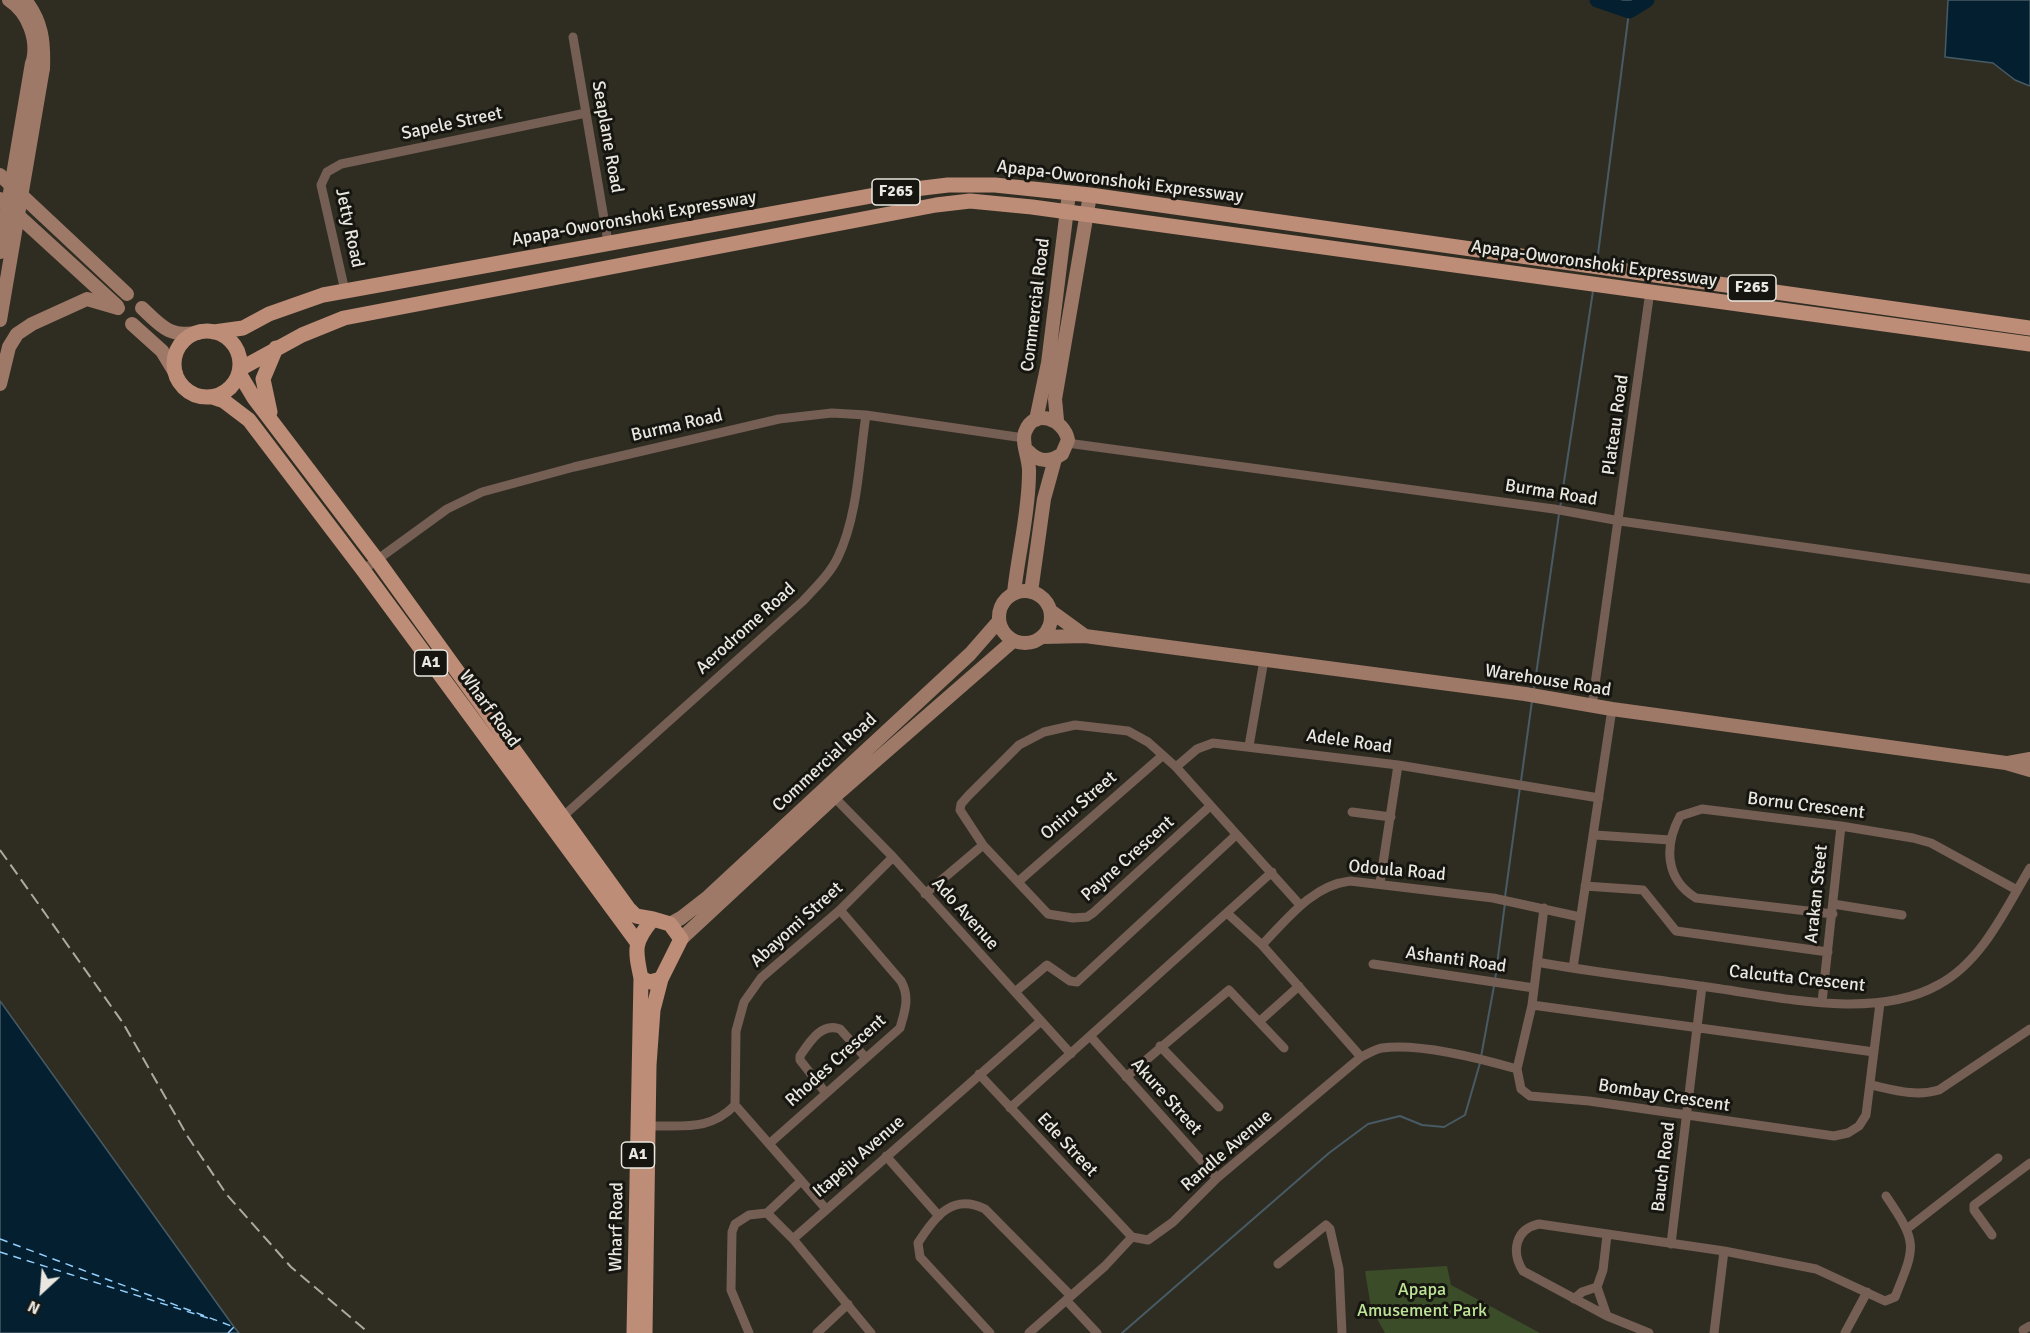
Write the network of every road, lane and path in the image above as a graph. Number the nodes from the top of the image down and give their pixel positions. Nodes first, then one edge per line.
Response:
1 (9, 0) edge
2 (25, 0) edge
3 (573, 36) dead end
4 (38, 65) junction
5 (586, 113) junction
6 (327, 172) joint
7 (0, 175) edge
8 (1069, 193) junction
9 (1090, 195) junction
10 (0, 199) edge
11 (1066, 211) junction
12 (1088, 215) junction
13 (608, 242) junction
14 (0, 252) edge
15 (345, 291) junction
16 (1650, 291) junction
17 (127, 294) dead end
18 (142, 308) dead end
19 (0, 320) edge
20 (132, 324) dead end
21 (2030, 328) edge
22 (214, 332) junction
23 (198, 333) junction
24 (2030, 344) edge
25 (276, 348) junction
26 (240, 371) junction
27 (176, 375) junction
28 (0, 384) edge
29 (212, 397) junction
30 (866, 415) junction
31 (1036, 420) junction
32 (1057, 420) junction
33 (273, 423) junction
34 (1067, 443) junction
35 (1026, 445) junction
36 (1055, 459) junction
37 (1620, 521) junction
38 (377, 560) junction
39 (363, 570) junction
40 (2030, 579) edge
41 (1031, 592) junction
42 (1014, 593) junction
43 (1052, 612) junction
44 (998, 622) junction
45 (1085, 636) junction
46 (1043, 637) junction
47 (1013, 641) junction
48 (1264, 660) junction
49 (1592, 706) junction
50 (1612, 709) junction
51 (1249, 746) junction
52 (1162, 756) junction
53 (2030, 759) edge
54 (2006, 763) junction
55 (1398, 765) junction
56 (1176, 767) junction
57 (2030, 770) edge
58 (834, 797) junction
59 (1599, 798) junction
60 (1209, 807) junction
61 (1352, 812) dead end
62 (1390, 817) junction
63 (557, 822) junction
64 (1841, 826) junction
65 (1236, 835) junction
66 (1594, 836) junction
67 (1670, 840) junction
68 (983, 845) junction
69 (893, 857) junction
70 (2030, 868) edge
71 (1272, 872) junction
72 (1018, 881) junction
73 (1380, 883) junction
74 (1585, 886) junction
75 (2017, 890) junction
76 (925, 894) junction
77 (1833, 904) junction
78 (1300, 905) junction
79 (1544, 908) junction
80 (840, 910) junction
81 (1227, 913) junction
82 (1833, 915) junction
83 (1902, 915) dead end
84 (1580, 917) junction
85 (652, 920) junction
86 (670, 924) junction
87 (681, 939) junction
88 (637, 942) junction
89 (1263, 945) junction
90 (1828, 952) junction
91 (1537, 962) junction
92 (1373, 964) dead end
93 (1573, 968) junction
94 (641, 978) junction
95 (661, 979) junction
96 (1299, 986) junction
97 (1702, 986) junction
98 (1534, 988) junction
99 (1015, 992) junction
100 (1822, 1002) junction
101 (1880, 1003) junction
102 (1532, 1005) junction
103 (1041, 1021) junction
104 (1260, 1022) junction
105 (1697, 1028) junction
106 (2030, 1029) edge
107 (1091, 1037) junction
108 (1161, 1046) junction
109 (1284, 1048) dead end
110 (1874, 1052) junction
111 (1071, 1054) junction
112 (865, 1057) junction
113 (1361, 1057) junction
114 (1517, 1069) junction
115 (980, 1074) junction
116 (1126, 1077) junction
117 (1871, 1085) junction
118 (825, 1092) junction
119 (735, 1105) junction
120 (1219, 1107) dead end
121 (1010, 1108) junction
122 (1687, 1117) junction
123 (650, 1126) junction
124 (769, 1144) junction
125 (886, 1156) junction
126 (1998, 1158) dead end
127 (2030, 1163) edge
128 (1217, 1178) junction
129 (800, 1182) junction
130 (1886, 1196) dead end
131 (826, 1209) junction
132 (766, 1213) junction
133 (939, 1216) junction
134 (1908, 1228) junction
135 (1607, 1235) junction
136 (1992, 1235) dead end
137 (1131, 1237) junction
138 (793, 1239) junction
139 (1671, 1244) junction
140 (1724, 1251) junction
141 (1278, 1264) dead end
142 (1597, 1287) junction
143 (1867, 1292) junction
144 (1068, 1298) junction
145 (1574, 1299) junction
146 (848, 1304) junction
147 (1607, 1316) junction
148 (634, 1333) edge
149 (645, 1333) edge
150 (749, 1333) edge
151 (817, 1333) edge
152 (871, 1333) edge
153 (990, 1333) edge
154 (1029, 1333) edge
155 (1097, 1333) edge
156 (1342, 1333) edge
157 (1649, 1333) edge
158 (1714, 1333) edge
159 (1845, 1333) edge

1 - 4 main road
2 - 4 main road
3 - 5 street, Seaplane Road
4 - 14 main road, bridge
4 - 19 main road, bridge
5 - 6 street, Sapele Street
5 - 13 street, Seaplane Road
6 - 15 street, Jetty Road
7 - 17 main road
8 - 9 main road, Apapa-Oworonshoki Expressway / F265
8 - 11 main road, Commercial Road
8 - 13 main road, Apapa-Oworonshoki Expressway / F265
9 - 12 main road, Commercial Road
9 - 21 main road, Apapa-Oworonshoki Expressway / F265
10 - 28 main road
11 - 12 main road, Apapa-Oworonshoki Expressway / F265
11 - 25 main road, Apapa-Oworonshoki Expressway / F265
11 - 31 main road, Commercial Road
12 - 16 main road, Apapa-Oworonshoki Expressway / F265
12 - 32 main road, Commercial Road
13 - 15 main road, Apapa-Oworonshoki Expressway / F265
15 - 22 main road, Apapa-Oworonshoki Expressway / F265
16 - 24 main road, Apapa-Oworonshoki Expressway / F265
16 - 37 street, Plateau Road
18 - 23 main road
20 - 27 main road
22 - 23 main road
22 - 26 main road
23 - 27 main road
25 - 26 main road, Apapa-Oworonshoki Expressway / F265
25 - 33 main road
26 - 29 main road
26 - 33 main road, Wharf Road / A1
27 - 29 main road
29 - 39 main road, Wharf Road / A1
30 - 35 street, Burma Road
30 - 38 street, Burma Road
30 - 63 street, Aerodrome Road
31 - 32 main road
31 - 35 main road
32 - 34 main road
33 - 38 main road, Wharf Road / A1
34 - 36 main road
34 - 37 street, Burma Road
35 - 36 main road
35 - 42 main road
36 - 41 main road
37 - 40 street, Burma Road
37 - 49 street, Plateau Road
38 - 39 street, Burma Road
38 - 63 main road, Wharf Road / A1
39 - 63 main road, Wharf Road / A1
41 - 42 main road
41 - 43 main road
42 - 44 main road
43 - 45 main road, Warehouse Road
43 - 46 main road
44 - 47 main road
44 - 86 main road, Commercial Road
45 - 46 main road, Warehouse Road
45 - 48 main road, Warehouse Road
46 - 47 main road
47 - 58 main road, Commercial Road
48 - 49 main road, Warehouse Road
48 - 51 street
49 - 50 main road, Warehouse Road
50 - 54 main road, Warehouse Road
50 - 59 street
51 - 55 street, Adele Road
51 - 56 street, Adele Road
52 - 56 street
52 - 68 street, Payne Crescent
52 - 72 street, Oniru Street
53 - 54 main road, Warehouse Road
54 - 57 main road, Warehouse Road
55 - 59 street, Adele Road
55 - 62 street
56 - 60 street
58 - 69 street, Ado Avenue
58 - 87 main road, Commercial Road
59 - 66 street
60 - 65 street
60 - 72 street, Payne Crescent
61 - 62 street
62 - 73 street
63 - 85 main road, Wharf Road / A1
63 - 88 main road, Wharf Road / A1
64 - 67 street, Bornu Crescent
64 - 75 street, Bornu Crescent
64 - 77 street, Arakan Steet
65 - 71 street
65 - 99 street
66 - 67 street
66 - 74 street
67 - 82 street
68 - 72 street, Payne Crescent
68 - 76 street
69 - 76 street, Ado Avenue
69 - 80 street, Abayomi Street
70 - 75 street, Calcutta Crescent
71 - 78 street
71 - 81 street
73 - 78 street, Odoula Road
73 - 79 street, Odoula Road
74 - 84 street
74 - 90 street
75 - 101 street, Calcutta Crescent
76 - 99 street, Ado Avenue
77 - 82 street, Arakan Steet
77 - 83 street
78 - 89 street, Odoula Road
79 - 84 street, Odoula Road
79 - 91 street
80 - 112 street, Rhodes Crescent
80 - 119 street, Abayomi Street
81 - 89 street
81 - 107 street
82 - 90 street, Arakan Steet
84 - 93 street
85 - 86 main road, Wharf Road
85 - 88 main road
86 - 87 main road
87 - 95 main road, Wharf Road
88 - 94 main road, Wharf Road
89 - 96 street
90 - 100 street, Arakan Steet
91 - 93 street, Calcutta Crescent
91 - 98 street
92 - 98 street, Ashanti Road
93 - 97 street, Calcutta Crescent
94 - 95 main road
94 - 148 main road, Wharf Road / A1
95 - 123 main road, Wharf Road / A1
96 - 104 street
96 - 113 street
97 - 100 street, Calcutta Crescent
97 - 105 street, Bauch Road
98 - 102 street
99 - 103 street, Ado Avenue
100 - 101 street, Calcutta Crescent
101 - 110 street, Bombay Crescent
102 - 105 street
102 - 114 street
103 - 111 street, Ado Avenue
103 - 115 street, Itapeju Avenue
104 - 108 street
104 - 109 street
105 - 110 street
105 - 122 street, Bauch Road
106 - 117 street
107 - 111 street
107 - 116 street, Akure Street
108 - 116 street
108 - 120 street
110 - 117 street, Bombay Crescent
111 - 121 street
112 - 118 street, Rhodes Crescent
112 - 118 street
113 - 114 street, Randle Avenue
113 - 128 street, Randle Avenue
114 - 122 street, Bombay Crescent
115 - 121 street, Ede Street
115 - 125 street, Itapeju Avenue
116 - 128 street, Akure Street
117 - 122 street, Bombay Crescent
118 - 124 street, Rhodes Crescent
119 - 123 street
119 - 124 street
121 - 137 street, Ede Street
122 - 139 street, Bauch Road
123 - 149 main road, Wharf Road / A1
124 - 129 street
125 - 131 street, Itapeju Avenue
125 - 133 street
126 - 134 street
127 - 136 street
128 - 137 street, Randle Avenue
129 - 131 street
129 - 132 street
130 - 134 street
131 - 138 street, Itapeju Avenue
132 - 138 street
132 - 150 street
133 - 144 street
133 - 153 street
134 - 143 street
135 - 139 street
135 - 142 street
135 - 145 street
137 - 144 street
138 - 146 street
139 - 140 street
140 - 143 street
140 - 158 street
141 - 156 street
142 - 145 street
142 - 147 street
143 - 159 street
144 - 154 street
144 - 155 street
145 - 147 street
146 - 151 street
146 - 152 street
147 - 157 street

